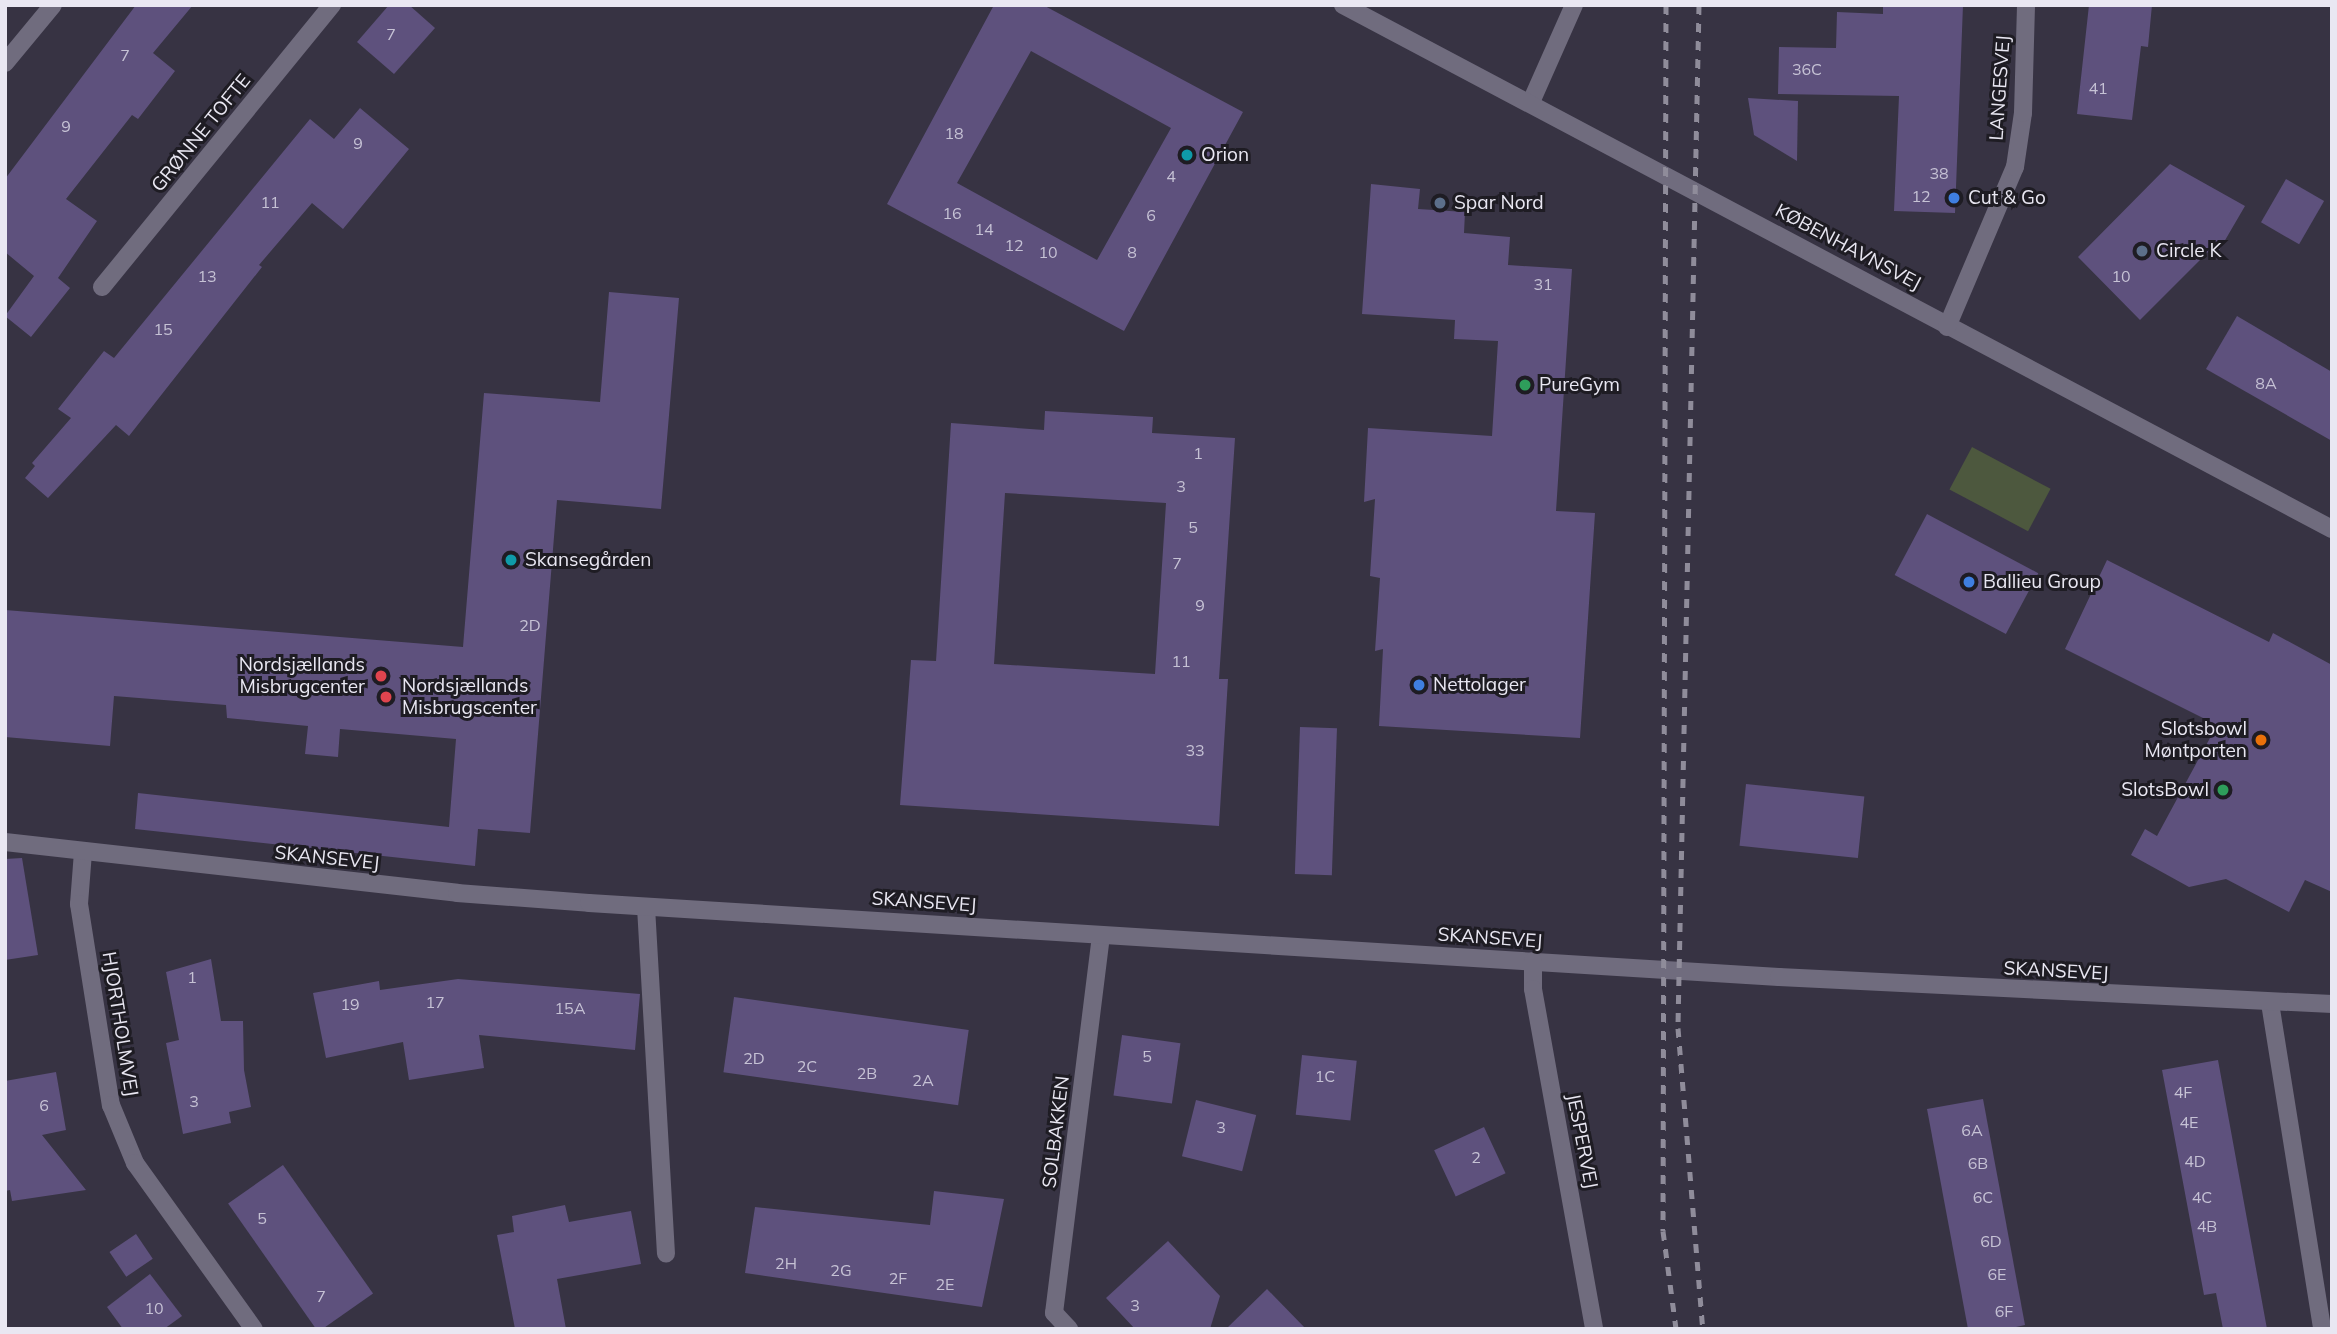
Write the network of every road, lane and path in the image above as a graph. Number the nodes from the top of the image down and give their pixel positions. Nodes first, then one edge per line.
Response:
1 (53, 5) edge
2 (332, 5) edge
3 (1343, 5) edge
4 (1574, 5) edge
5 (2026, 5) edge
6 (5, 63) edge
7 (1531, 102) junction
8 (102, 287) dead end
9 (1947, 327) junction
10 (2332, 529) edge
11 (5, 842) edge
12 (83, 852) junction
13 (646, 907) junction
14 (1101, 934) junction
15 (1533, 961) junction
16 (2270, 1003) junction
17 (2332, 1004) edge
18 (666, 1253) dead end
19 (254, 1329) edge
20 (1069, 1329) edge
21 (1594, 1329) edge
22 (2322, 1329) edge

1 - 6 street
2 - 8 street, GRØNNE TOFTE
3 - 7 street, KØBENHAVNSVEJ
4 - 7 street
5 - 9 street, LANGESVEJ
7 - 9 street, KØBENHAVNSVEJ
9 - 10 street, KØBENHAVNSVEJ
11 - 12 street, SKANSEVEJ
12 - 13 street, SKANSEVEJ
12 - 19 street, HJORTHOLMVEJ
13 - 14 street, SKANSEVEJ
13 - 18 street
14 - 15 street, SKANSEVEJ
14 - 20 street, SOLBAKKEN
15 - 16 street, SKANSEVEJ
15 - 21 street, JESPERVEJ
16 - 17 street, SKANSEVEJ
16 - 22 street

